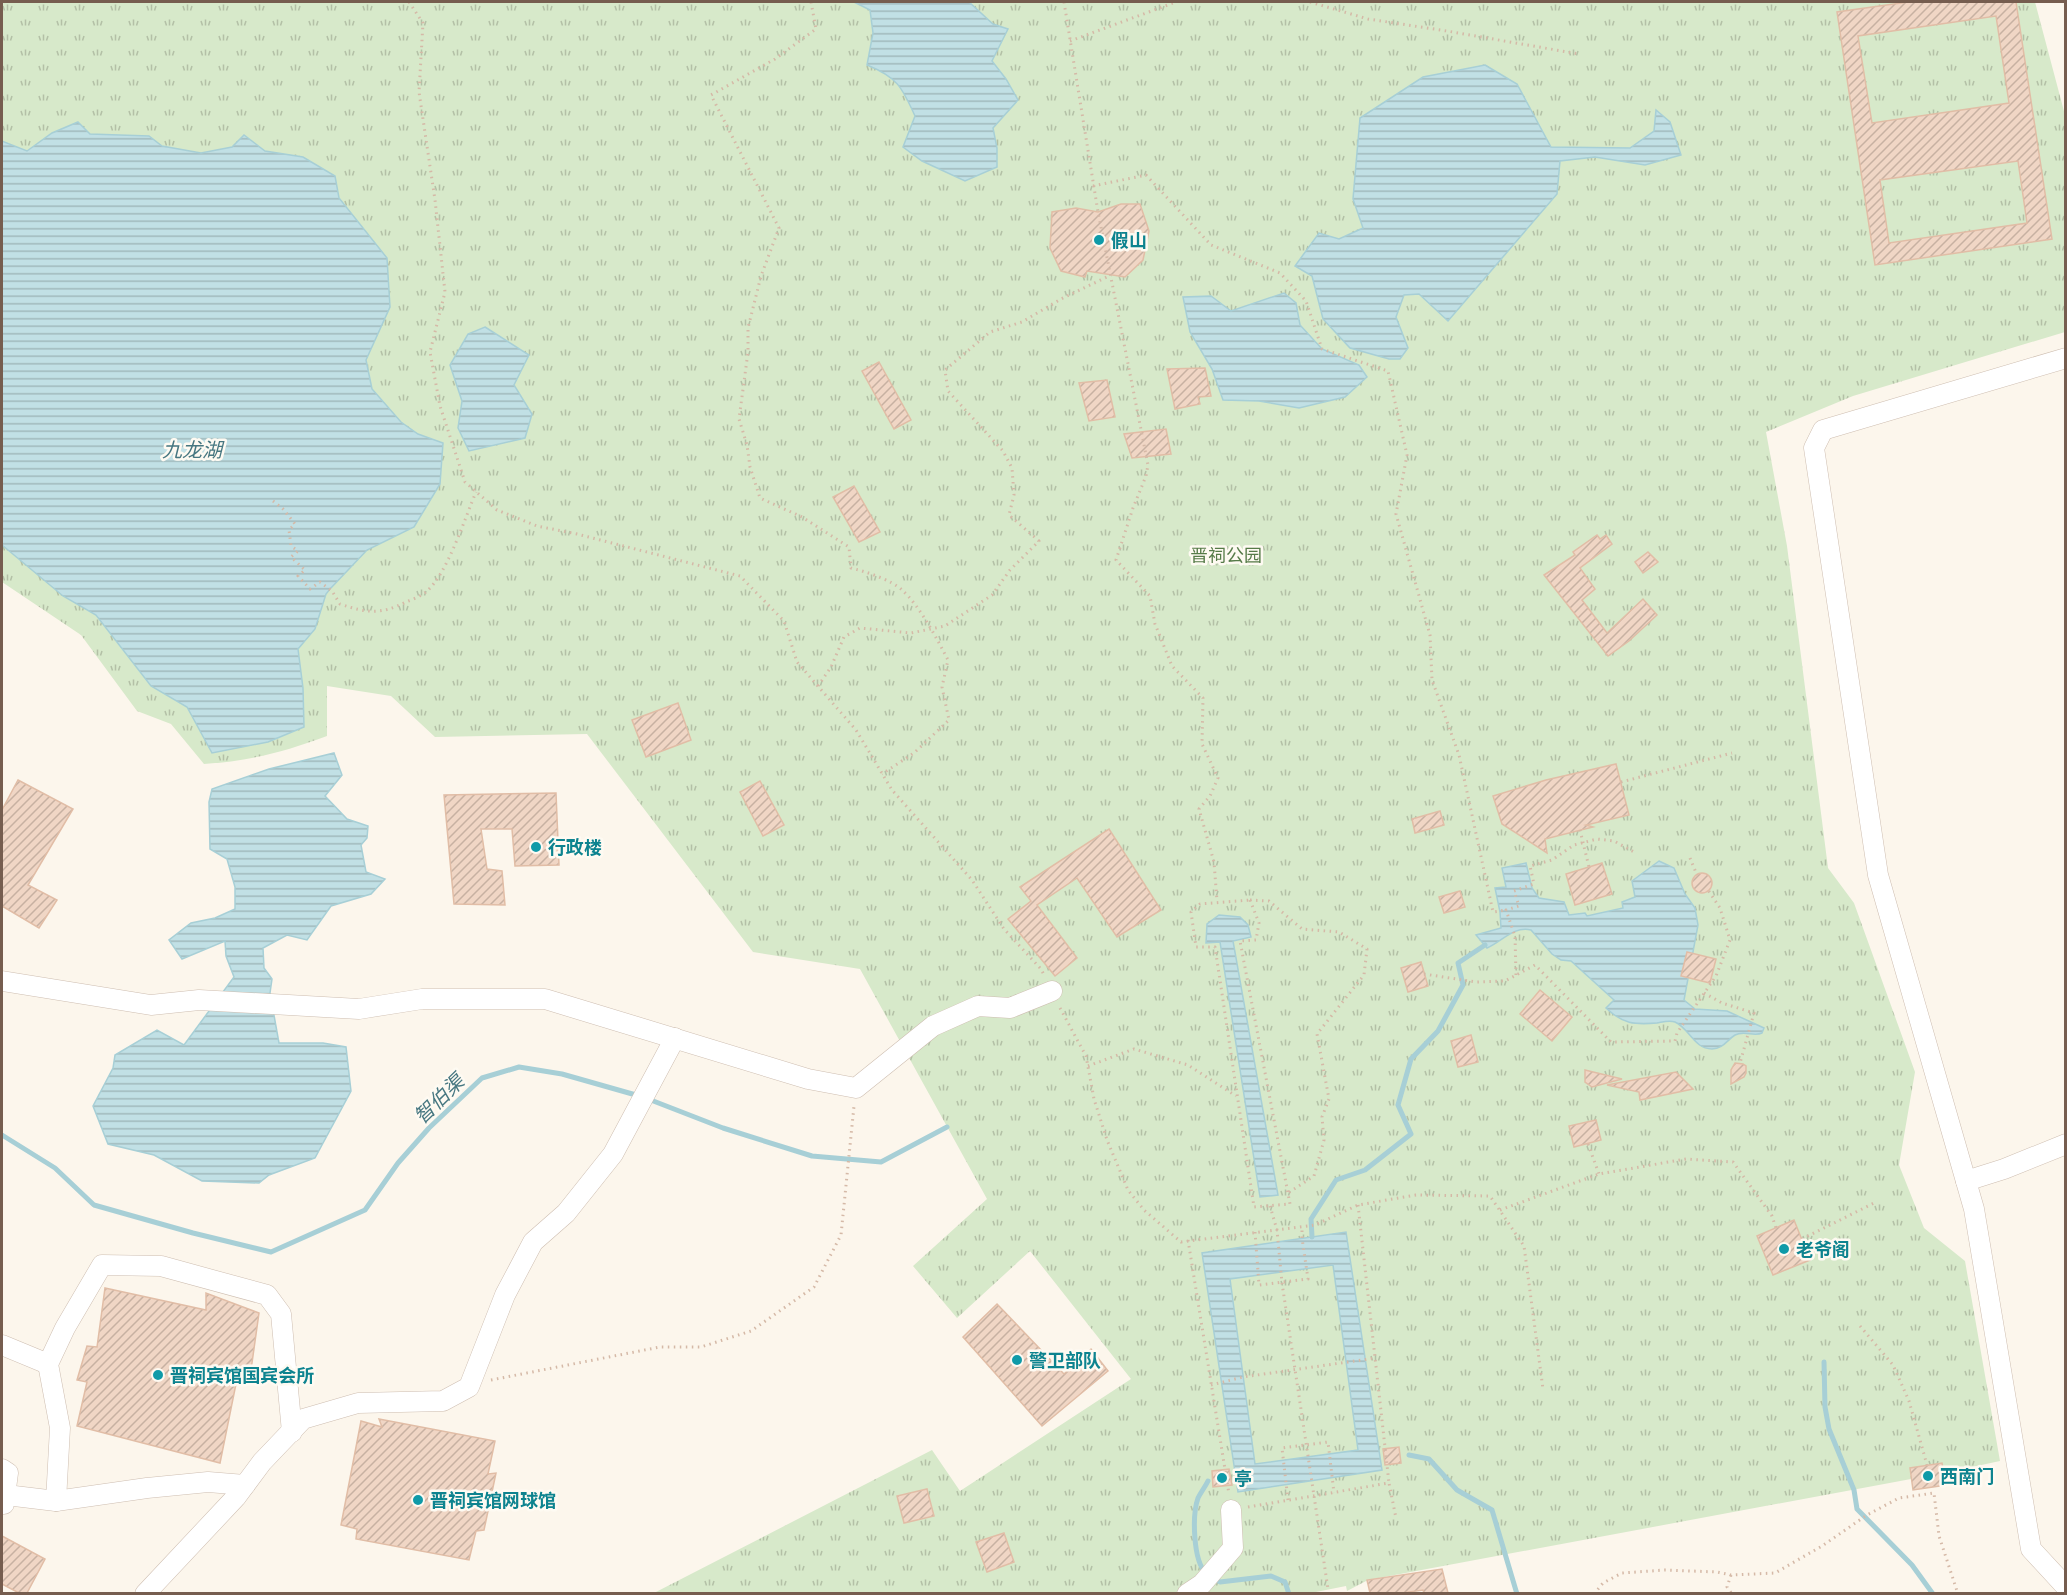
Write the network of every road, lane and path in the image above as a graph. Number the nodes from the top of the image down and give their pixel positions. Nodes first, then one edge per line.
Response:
1 (409, 2) edge
2 (810, 2) edge
3 (1064, 2) edge
4 (1176, 2) edge
5 (1310, 2) edge
6 (1070, 41) junction
7 (1579, 54) dead end
8 (1094, 186) junction
9 (1111, 275) junction
10 (2066, 358) edge
11 (476, 492) junction
12 (273, 501) dead end
13 (932, 629) junction
14 (818, 686) junction
15 (1732, 753) dead end
16 (882, 774) junction
17 (1621, 782) dead end
18 (1580, 830) dead end
19 (1585, 843) junction
20 (1634, 852) dead end
21 (1690, 858) dead end
22 (1589, 867) dead end
23 (1697, 875) dead end
24 (1708, 890) dead end
25 (1250, 900) junction
26 (1217, 901) junction
27 (1506, 910) junction
28 (1424, 974) dead end
29 (1516, 975) junction
30 (2, 981) edge
31 (1052, 991) junction
32 (1704, 993) junction
33 (675, 1038) junction
34 (1740, 1063) dead end
35 (1088, 1066) junction
36 (856, 1088) junction
37 (1236, 1096) junction
38 (1588, 1144) dead end
39 (2066, 1144) edge
40 (1599, 1174) junction
41 (1966, 1181) junction
42 (1288, 1193) junction
43 (1874, 1203) dead end
44 (1358, 1205) junction
45 (1270, 1206) junction
46 (1500, 1210) junction
47 (1302, 1226) junction
48 (1775, 1226) dead end
49 (1277, 1230) junction
50 (1255, 1232) junction
51 (1804, 1239) dead end
52 (1188, 1240) junction
53 (1282, 1283) junction
54 (1860, 1326) dead end
55 (2, 1345) edge
56 (1376, 1358) junction
57 (48, 1364) junction
58 (1295, 1371) junction
59 (1211, 1385) junction
60 (469, 1387) junction
61 (1543, 1389) dead end
62 (292, 1432) junction
63 (1306, 1444) junction
64 (1927, 1465) dead end
65 (2, 1469) edge
66 (1389, 1483) junction
67 (245, 1485) junction
68 (1932, 1488) dead end
69 (1334, 1493) junction
70 (1934, 1493) junction
71 (1312, 1496) junction
72 (4, 1499) edge
73 (1288, 1500) junction
74 (56, 1501) junction
75 (1231, 1509) junction
76 (1396, 1518) dead end
77 (1731, 1575) junction
78 (1200, 1583) edge
79 (2066, 1587) edge
80 (1328, 1589) dead end
81 (145, 1593) edge
82 (1594, 1593) edge
83 (1732, 1593) edge
84 (1958, 1593) edge

1 - 11 path
2 - 13 path
3 - 6 path
4 - 6 path
5 - 7 path
6 - 8 path
8 - 9 path
8 - 27 path
9 - 13 path
9 - 26 path
10 - 41 street
11 - 12 path
11 - 14 path
13 - 14 path
13 - 16 path
14 - 16 path
15 - 17 path
16 - 31 path
18 - 19 path
19 - 20 path
19 - 22 path
19 - 27 path
21 - 23 path
24 - 32 path
25 - 26 path
25 - 42 path
25 - 42 path
26 - 37 path
27 - 29 path
28 - 29 path
29 - 32 path
30 - 33 street
31 - 35 path
31 - 36 street
32 - 34 path
33 - 36 street
33 - 60 street
35 - 37 path
35 - 52 path
36 - 60 path
37 - 45 path
38 - 40 path
39 - 41 street
40 - 46 path
40 - 48 path
41 - 79 street
42 - 45 path
43 - 51 path
44 - 46 path
44 - 47 path
44 - 56 path
45 - 49 path
46 - 61 path
47 - 49 path
47 - 53 path
49 - 50 path
49 - 53 path
50 - 52 path
50 - 53 path
52 - 59 path
53 - 58 path
54 - 64 path
55 - 57 street
56 - 58 path
56 - 66 path
57 - 62 street
57 - 74 street
58 - 59 path
58 - 63 path
59 - 75 path
60 - 62 street
62 - 67 street
63 - 69 path
63 - 71 path
63 - 73 path
65 - 72 street
66 - 69 path
66 - 76 path
67 - 74 street
67 - 81 street
68 - 70 path
69 - 71 path
70 - 77 path
70 - 84 path
71 - 73 path
71 - 80 path
72 - 74 street
73 - 75 path
75 - 78 street
77 - 82 path
77 - 83 path

